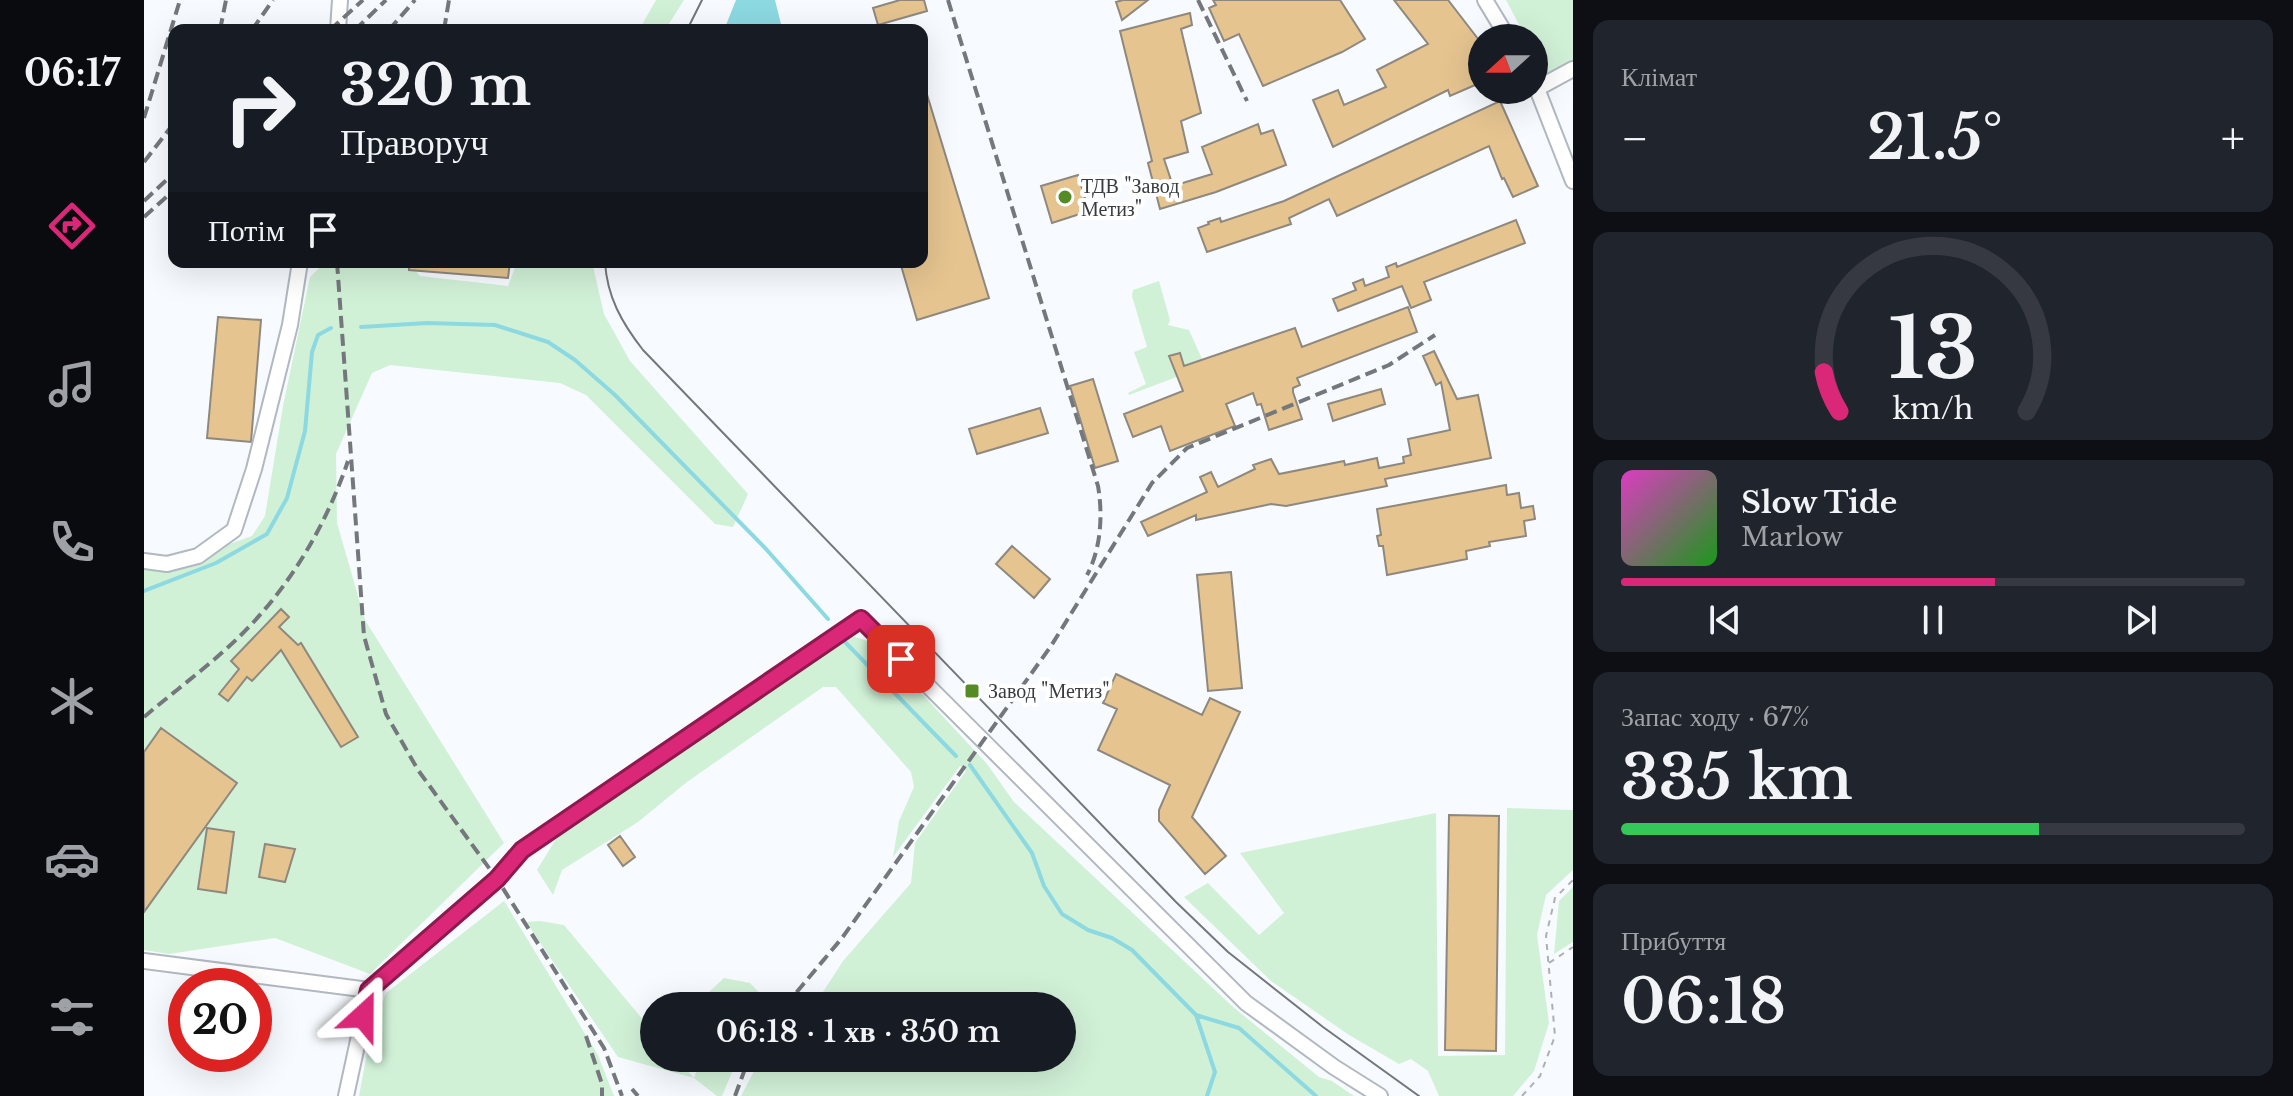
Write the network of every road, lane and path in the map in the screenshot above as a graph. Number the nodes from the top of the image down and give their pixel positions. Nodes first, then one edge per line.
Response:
1 (340, 0) edge
2 (1485, 0) edge
3 (338, 24) edge
4 (1500, 24) edge
5 (1573, 69) edge
6 (1548, 79) edge
7 (1544, 104) edge
8 (1573, 181) edge
9 (299, 268) edge
10 (144, 561) edge
11 (1573, 880) edge
12 (1573, 947) edge
13 (144, 961) edge
14 (1548, 964) junction
15 (369, 990) junction
16 (346, 1096) edge
17 (1380, 1096) edge
18 (1522, 1096) edge

1 - 3 street
2 - 4 street
5 - 6 street
7 - 8 street
9 - 10 street
11 - 14 path
12 - 14 path
13 - 15 street
14 - 18 path
15 - 16 street
15 - 17 street

